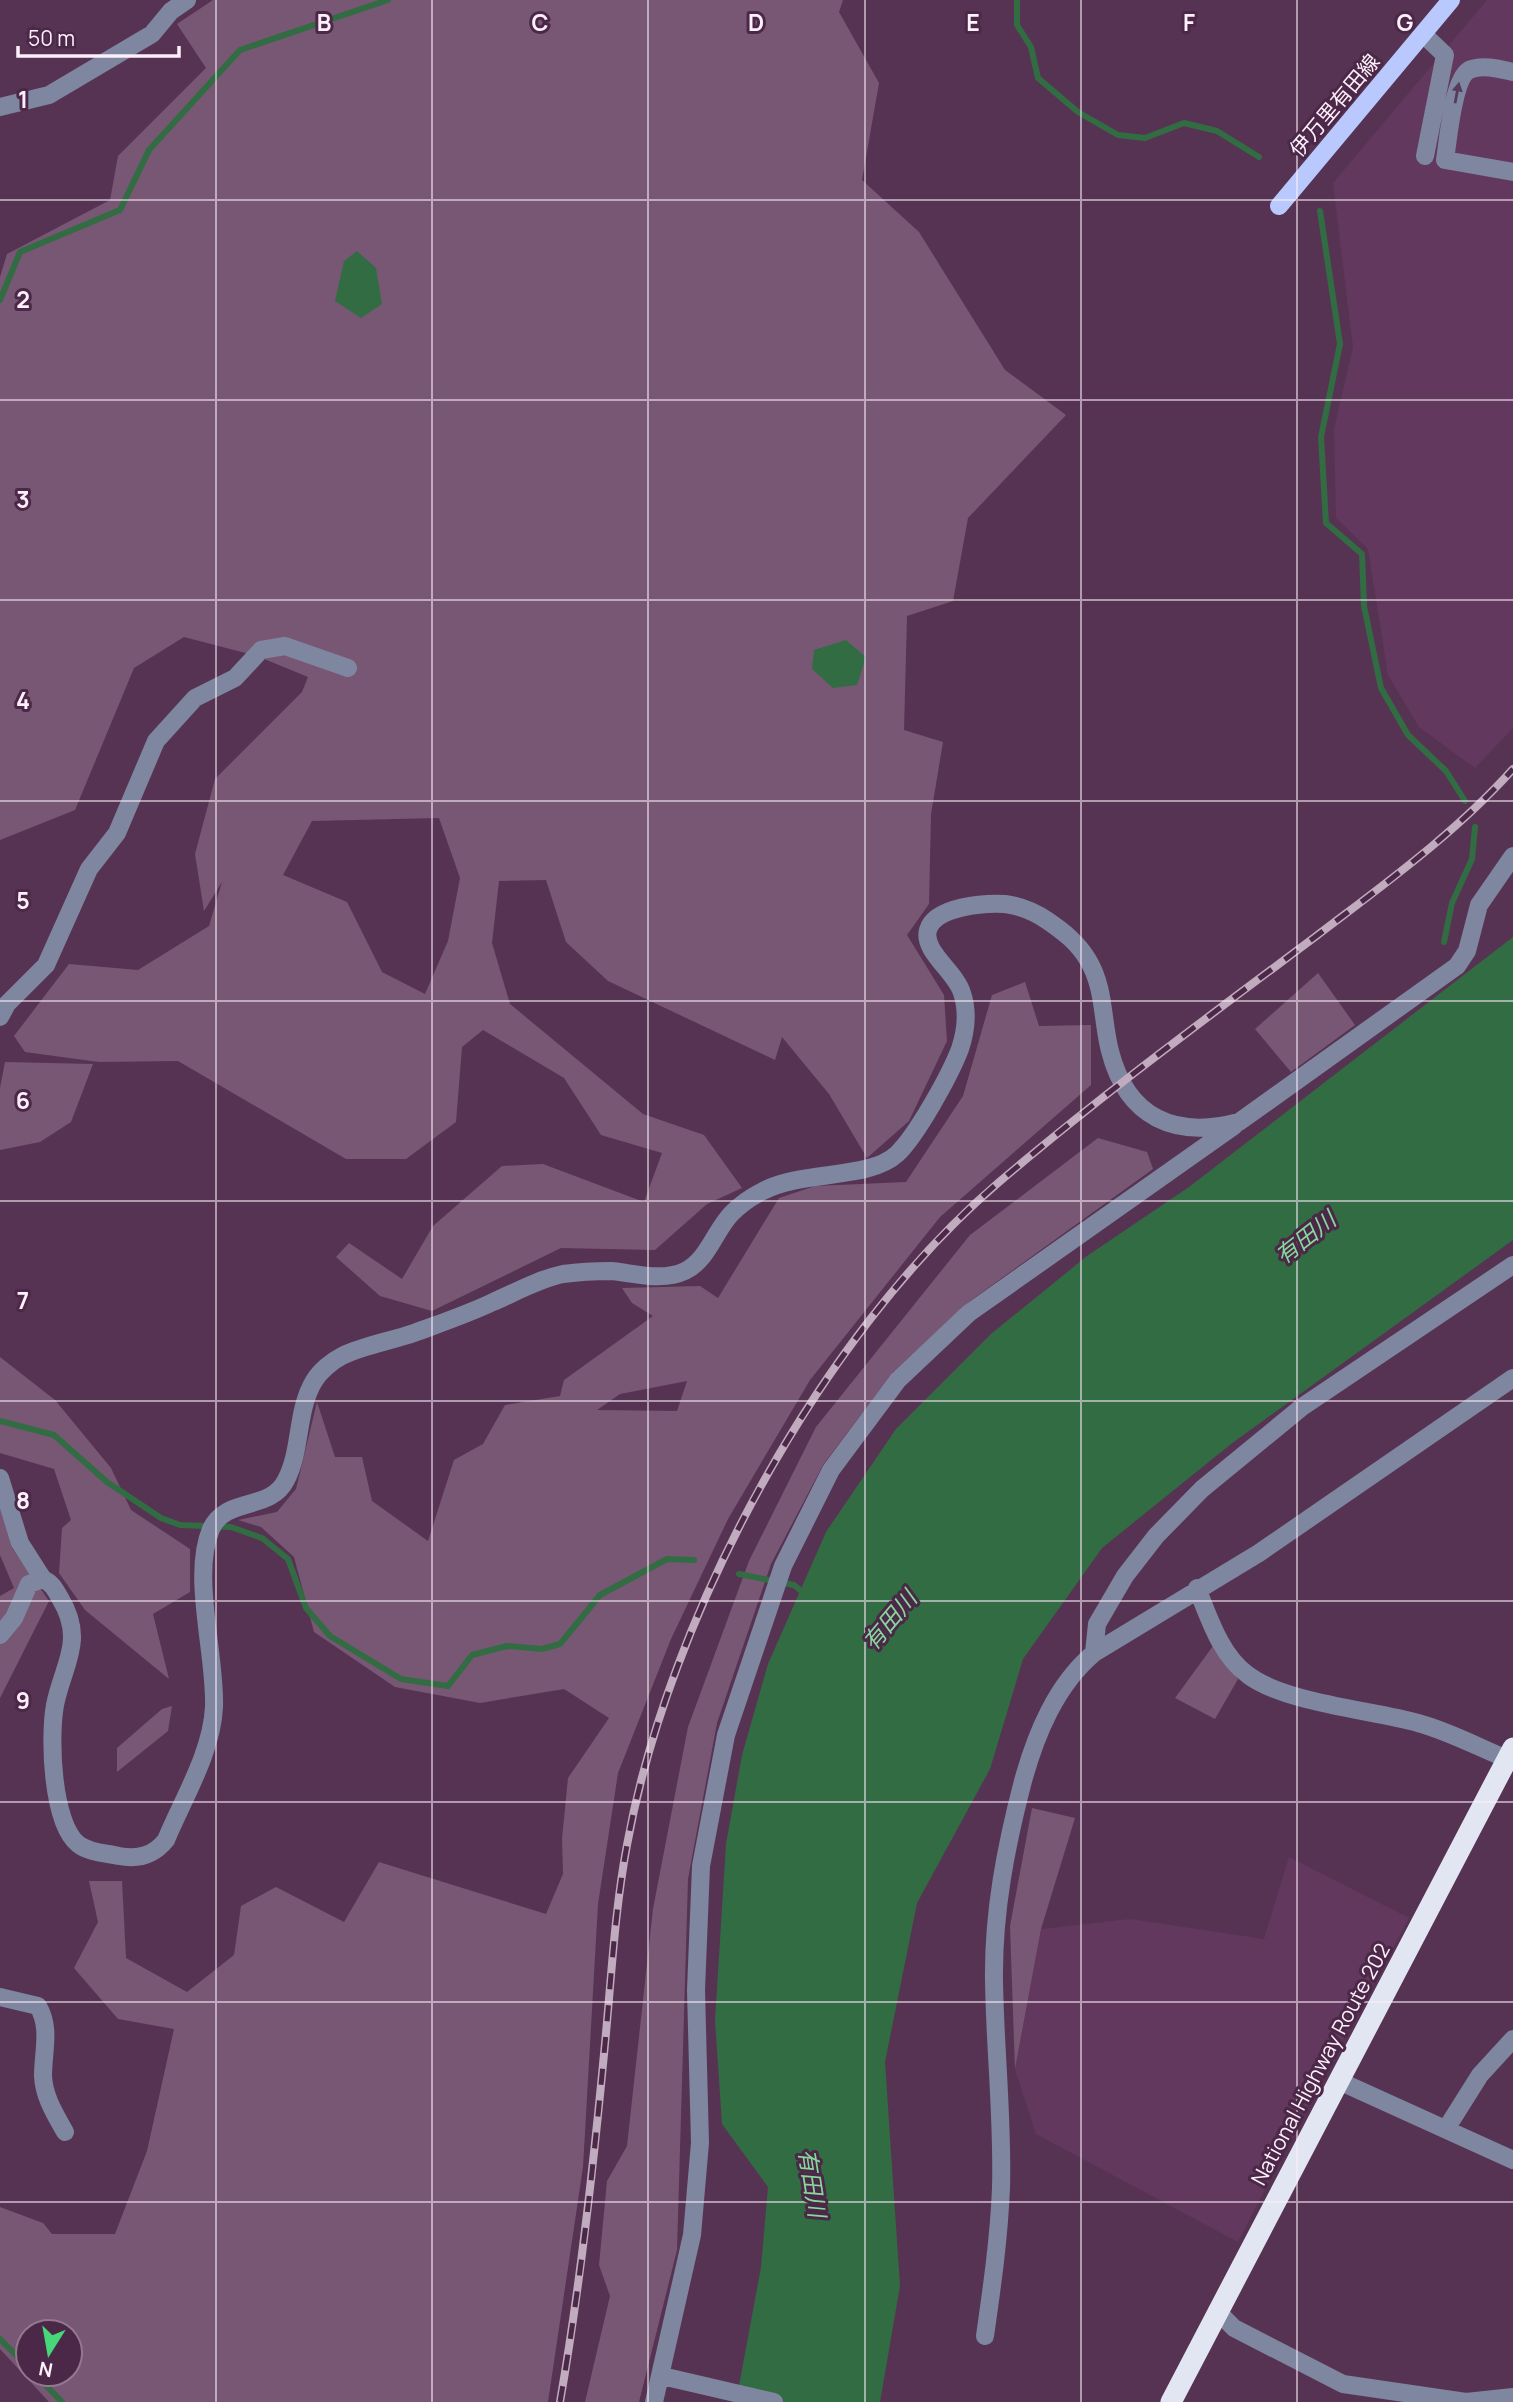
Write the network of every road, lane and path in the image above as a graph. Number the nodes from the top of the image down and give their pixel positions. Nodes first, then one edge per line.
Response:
1 (187, 0) edge
2 (1451, 0) edge
3 (1423, 34) junction
4 (1513, 72) edge
5 (0, 107) edge
6 (1426, 156) dead end
7 (1513, 173) edge
8 (1279, 206) dead end
9 (348, 668) dead end
10 (1513, 856) edge
11 (0, 1017) edge
12 (1239, 1122) junction
13 (1513, 1265) edge
14 (1513, 1378) edge
15 (0, 1478) edge
16 (43, 1579) junction
17 (1197, 1588) junction
18 (0, 1635) edge
19 (1094, 1653) junction
20 (1510, 1753) edge
21 (0, 1997) edge
22 (1513, 2039) edge
23 (1339, 2081) junction
24 (1446, 2129) junction
25 (65, 2132) dead end
26 (1513, 2160) edge
27 (1217, 2311) junction
28 (985, 2336) dead end
29 (662, 2376) junction
30 (1513, 2397) edge
31 (654, 2402) edge
32 (774, 2402) edge
33 (1171, 2402) edge

1 - 5 street
2 - 3 main road, 伊万里有田線
3 - 6 street
3 - 8 main road, 伊万里有田線
7 -> 4 street
9 - 11 street
10 - 12 street
12 - 16 street
12 - 29 street
13 - 19 street
14 - 17 street
15 - 16 street
16 - 18 street
17 - 19 street
17 - 20 street
19 - 28 street
20 - 23 highway, National Highway Route 202
21 - 25 street
22 - 24 street
23 - 24 street
23 - 27 highway, National Highway Route 202
24 - 26 street
27 - 30 street
27 - 33 highway, National Highway Route 202
29 - 31 street
29 - 32 street

